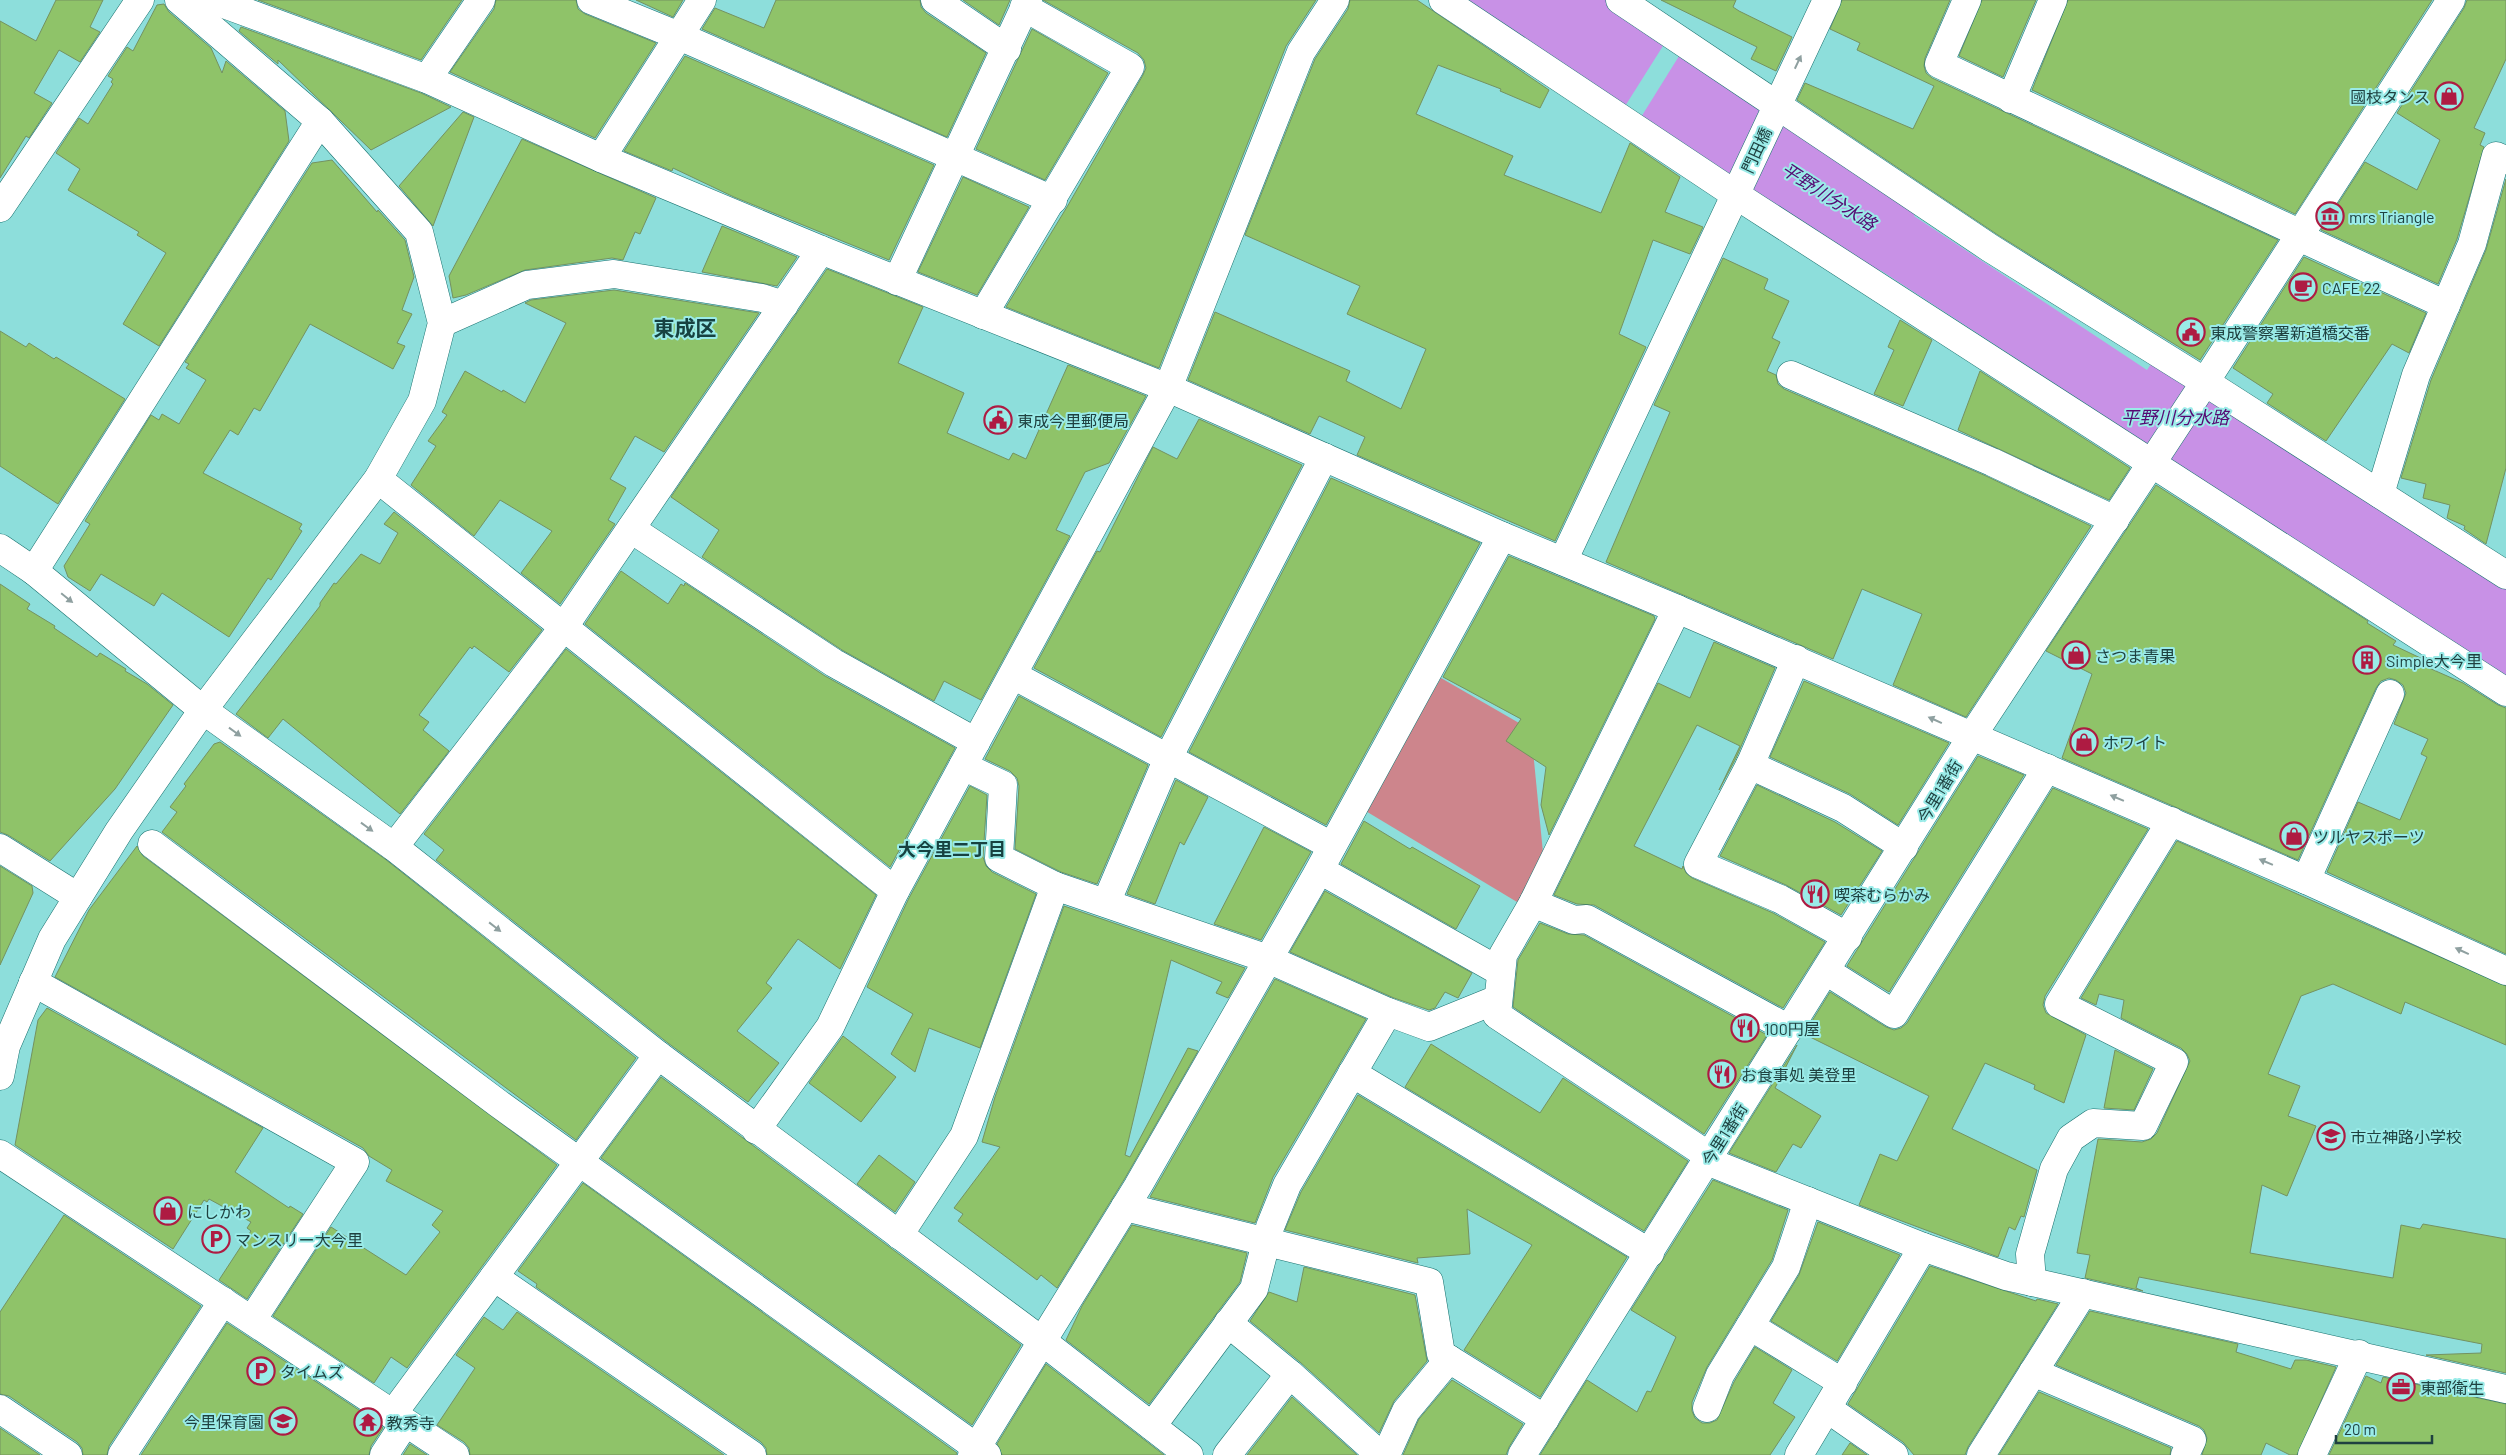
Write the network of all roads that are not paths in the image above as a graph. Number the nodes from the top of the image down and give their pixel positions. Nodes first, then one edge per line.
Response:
1 (140, 0) edge
2 (179, 0) edge
3 (212, 0) edge
4 (481, 0) edge
5 (591, 0) edge
6 (702, 0) edge
7 (936, 0) edge
8 (1335, 0) edge
9 (1443, 0) edge
10 (1620, 0) edge
11 (1827, 0) edge
12 (1966, 0) edge
13 (2053, 0) edge
14 (2451, 0) edge
15 (1026, 3) edge
16 (679, 36) junction
17 (1007, 49) junction
18 (427, 79) junction
19 (2012, 99) junction
20 (1777, 106) junction
21 (320, 121) junction
22 (956, 157) junction
23 (601, 158) junction
24 (2506, 160) edge
25 (1736, 195) junction
26 (1053, 200) junction
27 (0, 208) edge
28 (2300, 235) junction
29 (821, 250) junction
30 (897, 280) junction
31 (784, 305) junction
32 (2446, 305) junction
33 (983, 315) junction
34 (442, 323) junction
35 (1792, 375) dead end
36 (2205, 382) junction
37 (1168, 388) junction
38 (1324, 457) junction
39 (2152, 463) junction
40 (378, 479) junction
41 (2380, 494) junction
42 (2115, 520) junction
43 (631, 528) junction
44 (1502, 536) junction
45 (0, 548) edge
46 (1563, 561) junction
47 (34, 571) junction
48 (2506, 575) edge
49 (1677, 609) junction
50 (564, 628) junction
51 (1796, 659) junction
52 (1013, 675) junction
53 (2506, 692) edge
54 (2390, 694) dead end
55 (203, 710) junction
56 (1972, 736) junction
57 (976, 742) junction
58 (1168, 758) junction
59 (1750, 765) junction
60 (963, 766) junction
61 (2047, 768) junction
62 (2171, 821) junction
63 (152, 844) dead end
64 (394, 846) junction
65 (1332, 846) junction
66 (0, 848) edge
67 (1904, 848) junction
68 (1320, 870) junction
69 (2306, 880) junction
70 (1055, 886) junction
71 (895, 891) junction
72 (78, 897) junction
73 (1533, 903) junction
74 (1106, 904) junction
75 (1848, 937) junction
76 (1268, 960) junction
77 (1826, 971) junction
78 (2506, 971) edge
79 (1501, 972) junction
80 (33, 982) junction
81 (1498, 999) junction
82 (1388, 1012) junction
83 (1789, 1030) junction
84 (658, 1055) junction
85 (1352, 1073) junction
86 (0, 1076) edge
87 (756, 1130) junction
88 (0, 1154) edge
89 (1708, 1159) junction
90 (579, 1161) junction
91 (1808, 1201) junction
92 (1124, 1208) junction
93 (899, 1235) junction
94 (1266, 1242) junction
95 (1923, 1247) junction
96 (1650, 1253) junction
97 (494, 1277) junction
98 (2032, 1282) junction
99 (2083, 1293) junction
100 (223, 1301) junction
101 (252, 1320) junction
102 (1228, 1323) junction
103 (1750, 1326) junction
104 (1042, 1341) junction
105 (2358, 1354) junction
106 (1449, 1359) junction
107 (2033, 1372) junction
108 (1290, 1374) junction
109 (1843, 1383) junction
110 (2506, 1389) edge
111 (1707, 1408) dead end
112 (0, 1409) edge
113 (1828, 1409) junction
114 (399, 1419) junction
115 (1544, 1419) junction
116 (1152, 1426) junction
117 (979, 1452) edge
118 (68, 1455) edge
119 (122, 1455) edge
120 (384, 1455) edge
121 (456, 1455) edge
122 (752, 1455) edge
123 (1189, 1455) edge
124 (1227, 1455) edge
125 (1380, 1455) edge
126 (1386, 1455) edge
127 (1522, 1455) edge
128 (1798, 1455) edge
129 (1894, 1455) edge
130 (1981, 1455) edge
131 (2185, 1455) edge
132 (2312, 1455) edge

1 - 27 street
2 - 21 street
3 - 18 street
4 - 18 street
5 - 16 street
6 - 16 street
7 - 17 street
8 - 37 street
9 - 25 street
10 - 20 street
20 -> 11 street, 門田橋
12 - 19 street
13 - 19 street
14 - 28 street, 今里1番街
15 - 17 street
15 - 26 street
16 - 22 street
16 - 23 street
17 - 22 street
18 - 23 street
19 - 28 street
20 - 25 street, 門田橋
20 - 36 street
21 - 34 street
21 - 47 street
22 - 26 street
22 - 30 street
23 - 29 street
24 - 32 street
25 - 39 street
25 - 46 street, 門田橋
26 - 33 street
28 - 32 street
28 - 36 street, 今里1番街
29 - 30 street
29 - 31 street
30 - 33 street
31 - 34 street
31 - 43 street
32 - 41 street
33 - 37 street
34 - 40 street
35 - 42 street
36 - 39 street, 今里1番街
36 - 41 street
37 - 38 street
37 - 52 street
38 - 44 street
38 - 58 street
39 - 42 street, 今里1番街
39 - 53 street
40 - 50 street
40 - 55 street
41 - 48 street
42 - 56 street, 今里1番街
43 - 50 street
43 - 57 street
44 - 46 street
44 - 65 street
45 - 47 street
46 - 49 street
47 -> 55 street
49 - 51 street
49 - 73 street
50 - 64 street
50 - 71 street
56 -> 51 street
51 - 59 street
52 - 57 street
52 - 58 street
54 - 69 street
55 -> 64 street
55 - 72 street
56 - 61 street
56 - 67 street, 今里1番街
57 - 60 street
58 - 65 street
58 - 74 street
59 - 67 street
59 - 75 street
60 - 70 street
60 - 71 street
62 -> 61 street
61 - 77 street
69 -> 62 street
62 - 98 street
63 - 90 street
64 -> 84 street
65 - 68 street
66 - 72 street
67 - 75 street, 今里1番街
68 - 76 street
68 - 79 street
78 -> 69 street
70 - 74 street
70 - 93 street
71 - 87 street
72 - 80 street
73 - 79 street
73 - 83 street
74 - 76 street
75 - 77 street, 今里1番街
76 - 82 street
76 - 92 street
77 - 83 street, 今里1番街
79 - 81 street
80 - 86 street
80 - 101 street
81 - 82 street
81 - 89 street
82 - 85 street
83 - 89 street, 今里1番街
84 - 87 street
84 - 90 street
85 - 94 street
85 - 96 street
87 - 93 street
88 - 100 street
89 - 91 street
89 - 96 street, 今里1番街
90 - 97 street
90 - 117 street
91 - 95 street
91 - 103 street
92 - 94 street
92 - 104 street
93 - 104 street
94 - 102 street
94 - 106 street
95 - 98 street
95 - 109 street
96 - 115 street, 今里1番街
97 - 114 street
97 - 122 street
98 - 99 street
99 - 105 street
99 - 107 street
100 - 101 street
100 - 119 street
101 - 114 street
102 - 108 street
102 - 116 street
103 - 109 street
103 - 111 street
104 - 116 street
104 - 117 street
105 - 110 street
105 - 132 street
106 - 115 street
106 - 126 street
107 - 130 street
107 - 131 street
108 - 124 street
108 - 125 street
109 - 113 street
112 - 118 street
113 - 128 street
113 - 129 street
114 - 120 street
114 - 121 street
115 - 127 street, 今里1番街
116 - 123 street

